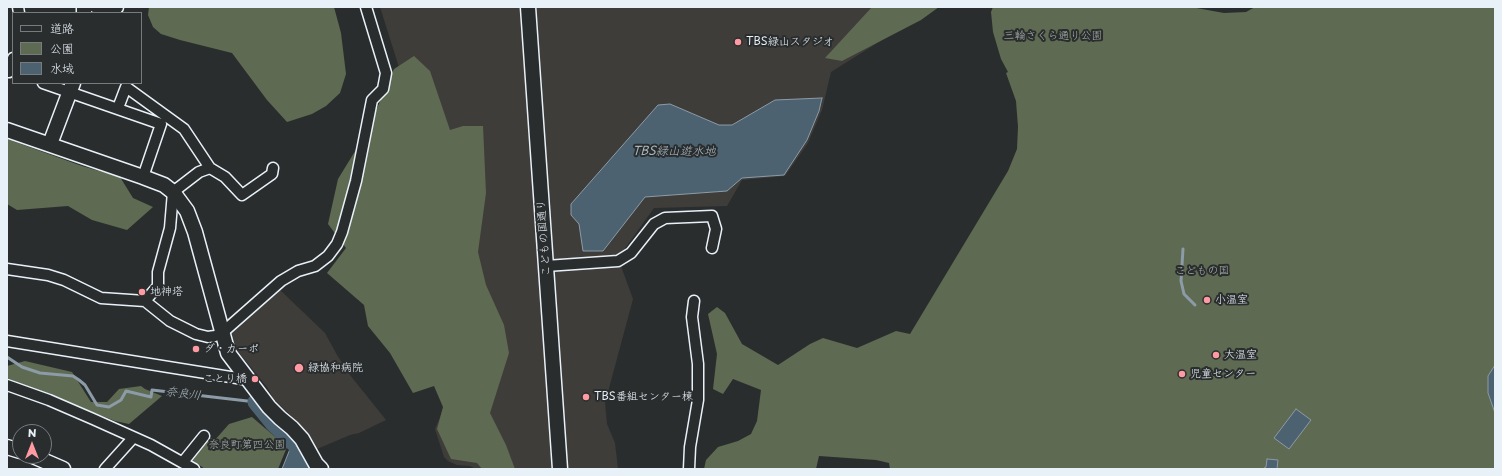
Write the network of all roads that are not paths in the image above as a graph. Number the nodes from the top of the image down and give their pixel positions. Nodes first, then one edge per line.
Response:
1 (94, 7) edge
2 (366, 7) edge
3 (528, 7) edge
4 (111, 11) edge
5 (50, 84) edge
6 (72, 87) edge
7 (118, 108) junction
8 (7, 130) edge
9 (50, 144) junction
10 (210, 168) junction
11 (273, 168) dead end
12 (143, 177) junction
13 (174, 192) junction
14 (712, 248) dead end
15 (546, 266) junction
16 (7, 269) edge
17 (145, 301) junction
18 (694, 301) dead end
19 (222, 333) junction
20 (7, 341) edge
21 (249, 380) junction
22 (7, 385) edge
23 (204, 436) dead end
24 (133, 438) junction
25 (183, 462) junction
26 (51, 464) edge
27 (63, 469) edge
28 (105, 469) edge
29 (194, 469) edge
30 (321, 469) edge
31 (560, 469) edge
32 (689, 469) edge

1 - 4 street
2 - 19 street
3 - 15 street, こどもの国通り
5 - 6 street
6 - 7 street
6 - 9 street
7 - 10 street
7 - 12 street
8 - 9 street
9 - 12 street
10 - 11 street
10 - 13 street
12 - 13 street
13 - 17 street
13 - 19 street
14 - 15 street
15 - 31 street, こどもの国通り
16 - 17 street
17 - 19 street
18 - 32 street
19 - 21 street
20 - 21 street
21 - 30 street
22 - 24 street
23 - 25 street
24 - 25 street
24 - 28 street
25 - 29 street
26 - 27 street

